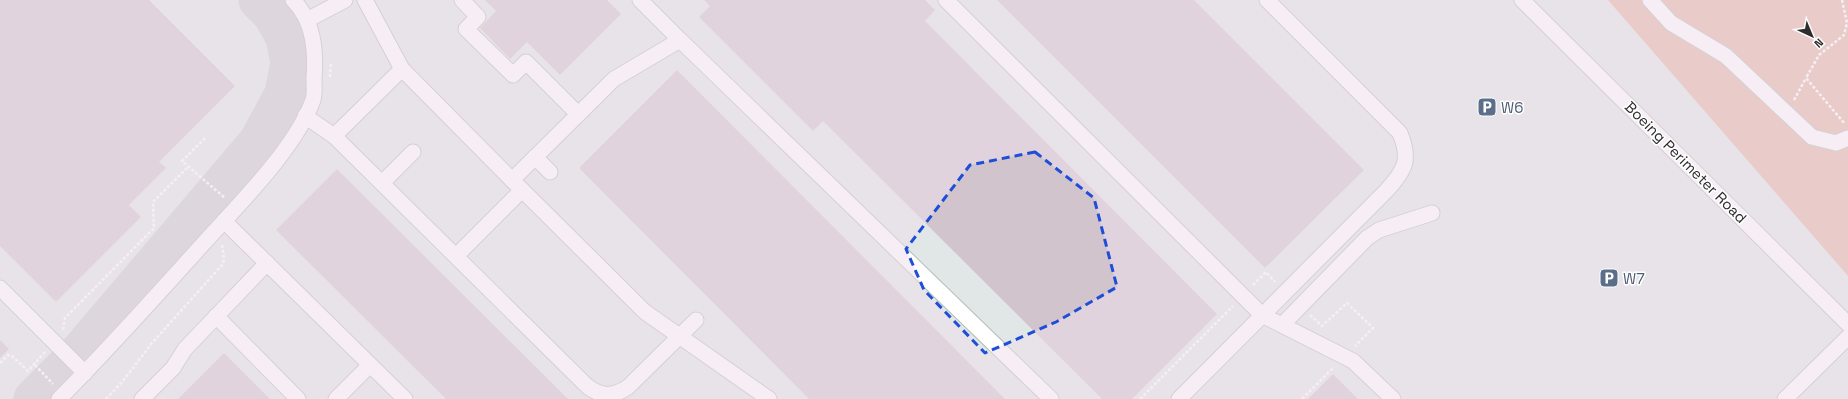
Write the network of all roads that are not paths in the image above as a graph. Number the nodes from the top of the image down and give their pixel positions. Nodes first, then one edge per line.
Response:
1 (293, 0) edge
2 (345, 0) edge
3 (365, 0) edge
4 (462, 0) edge
5 (640, 0) edge
6 (946, 0) edge
7 (1267, 0) edge
8 (1522, 0) edge
9 (1650, 0) edge
10 (307, 20) junction
11 (680, 40) junction
12 (402, 69) junction
13 (578, 114) junction
14 (305, 116) junction
15 (334, 136) junction
16 (1848, 138) edge
17 (413, 152) dead end
18 (535, 156) junction
19 (550, 172) dead end
20 (382, 183) junction
21 (517, 185) junction
22 (1432, 213) dead end
23 (224, 221) junction
24 (456, 256) junction
25 (267, 262) junction
26 (0, 288) edge
27 (1262, 315) junction
28 (216, 316) junction
29 (696, 320) dead end
30 (1848, 324) edge
31 (1282, 325) junction
32 (679, 337) junction
33 (1848, 337) edge
34 (370, 365) junction
35 (85, 373) junction
36 (61, 397) edge
37 (142, 399) edge
38 (298, 399) edge
39 (336, 399) edge
40 (405, 399) edge
41 (769, 399) edge
42 (1051, 399) edge
43 (1179, 399) edge
44 (1393, 399) edge
45 (1785, 399) edge

1 - 10 lane
2 - 10 lane
3 - 12 lane
4 - 13 lane
5 - 11 lane
6 - 27 lane
7 - 27 lane
8 - 30 lane, Boeing Perimeter Road
9 - 16 lane
10 - 14 lane
11 - 13 lane
11 - 42 lane
12 - 15 lane
12 - 21 lane
13 - 18 lane
14 - 15 lane
14 - 23 lane
15 - 20 lane
17 - 20 lane
18 - 19 lane
18 - 21 lane
20 - 24 lane
21 - 24 lane
21 - 32 lane
22 - 31 lane
23 - 25 lane
23 - 35 lane
24 - 32 lane
25 - 28 lane
25 - 34 lane
26 - 35 lane
27 - 31 lane
27 - 43 lane
28 - 37 lane
28 - 38 lane
29 - 32 lane
31 - 44 lane
32 - 41 lane
33 - 45 lane
34 - 39 lane
34 - 40 lane
35 - 36 lane

